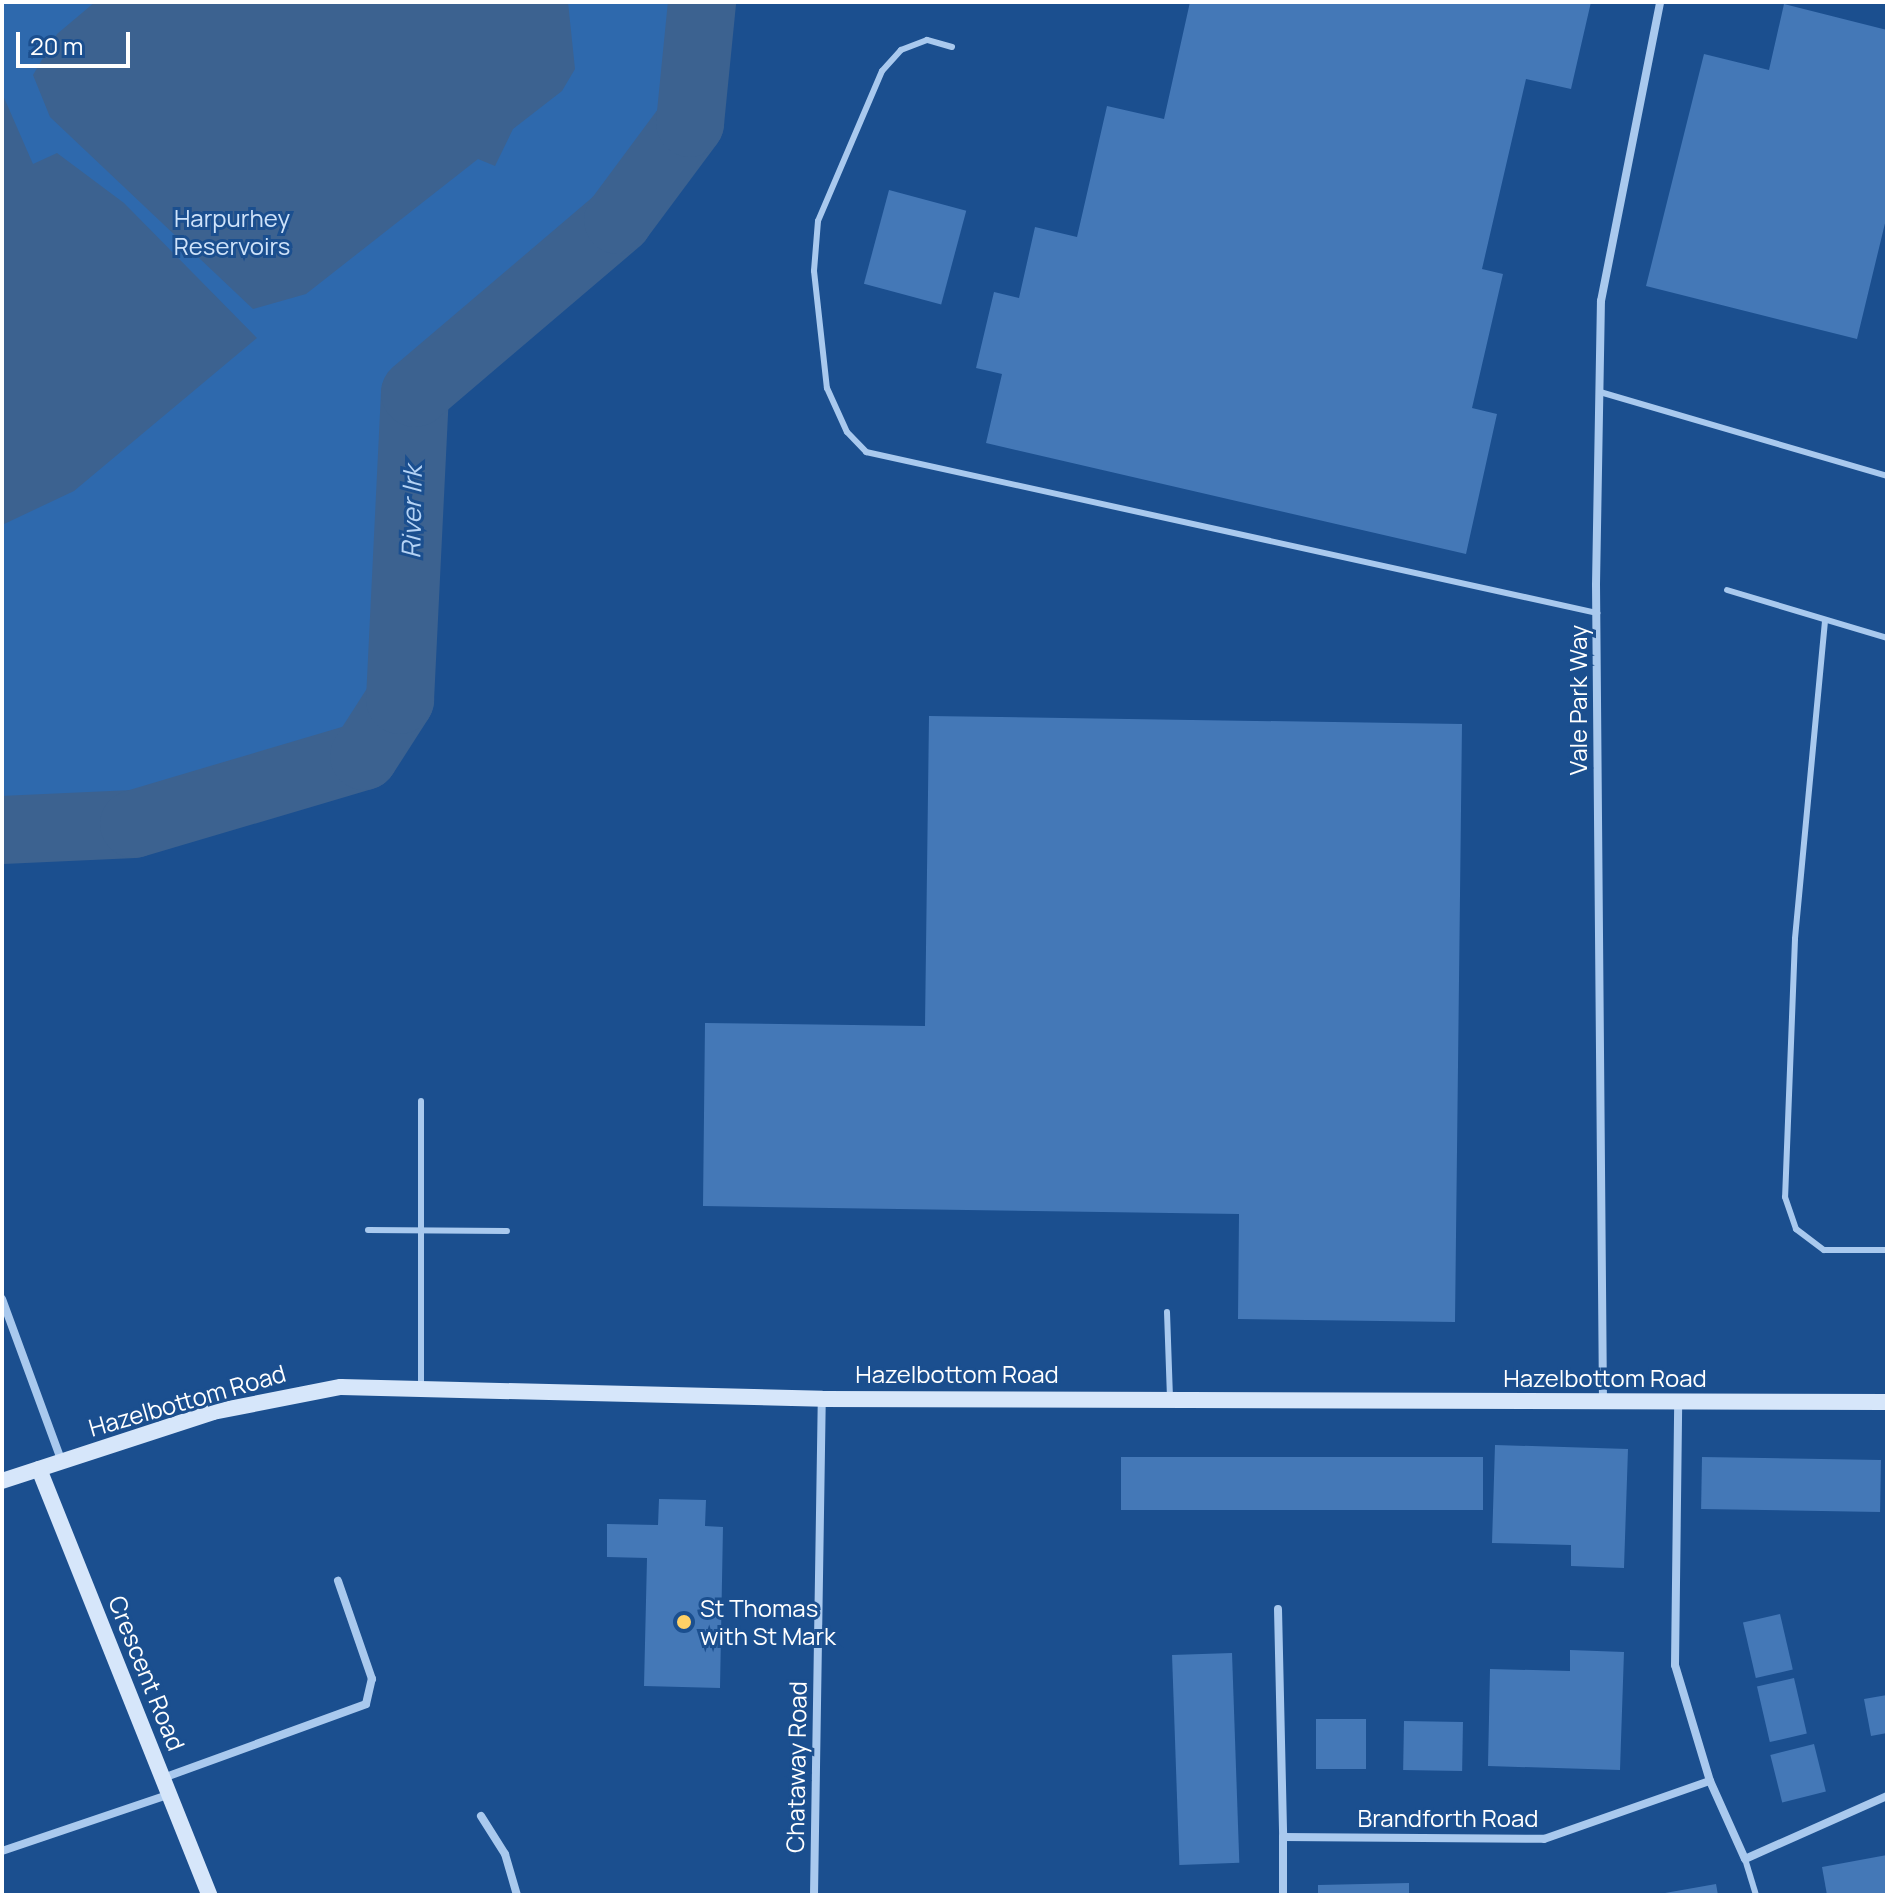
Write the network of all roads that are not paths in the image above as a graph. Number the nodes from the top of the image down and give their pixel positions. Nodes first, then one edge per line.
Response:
1 (1660, 2) edge
2 (952, 47) dead end
3 (1600, 392) junction
4 (1887, 476) edge
5 (1727, 590) dead end
6 (1597, 613) junction
7 (1825, 621) junction
8 (1887, 638) edge
9 (421, 1101) dead end
10 (368, 1230) dead end
11 (421, 1230) junction
12 (507, 1231) dead end
13 (1887, 1250) edge
14 (2, 1299) edge
15 (1167, 1312) dead end
16 (421, 1389) junction
17 (1170, 1396) junction
18 (822, 1399) junction
19 (1887, 1402) edge
20 (1603, 1403) junction
21 (1678, 1403) junction
22 (62, 1462) junction
23 (39, 1469) junction
24 (2, 1481) edge
25 (338, 1581) dead end
26 (1278, 1609) dead end
27 (1710, 1781) junction
28 (167, 1786) junction
29 (1887, 1796) edge
30 (481, 1816) dead end
31 (1283, 1837) junction
32 (2, 1851) edge
33 (1745, 1859) junction
34 (209, 1895) edge
35 (517, 1895) edge
36 (814, 1895) edge
37 (1283, 1895) edge
38 (1756, 1895) edge

1 - 3 street, Vale Park Way
2 - 6 lane
3 - 4 lane
3 - 6 street, Vale Park Way
5 - 7 lane
6 - 20 street, Vale Park Way
7 - 8 lane
7 - 13 lane
9 - 11 lane
10 - 11 lane
11 - 12 lane
11 - 16 lane
14 - 22 street
15 - 17 lane
16 - 18 street, Hazelbottom Road
16 - 22 street, Hazelbottom Road
17 - 18 street, Hazelbottom Road
17 - 20 street, Hazelbottom Road
18 - 36 street, Chataway Road
19 - 21 street, Hazelbottom Road
20 - 21 street, Hazelbottom Road
21 - 27 street
22 - 23 street, Hazelbottom Road
23 - 24 street, Hazelbottom Road
23 - 28 street, Crescent Road
25 - 28 street
26 - 31 street
27 - 31 street, Brandforth Road
27 - 33 street
28 - 32 street
28 - 34 street, Crescent Road
29 - 33 street
30 - 35 street
31 - 37 street
33 - 38 lane

